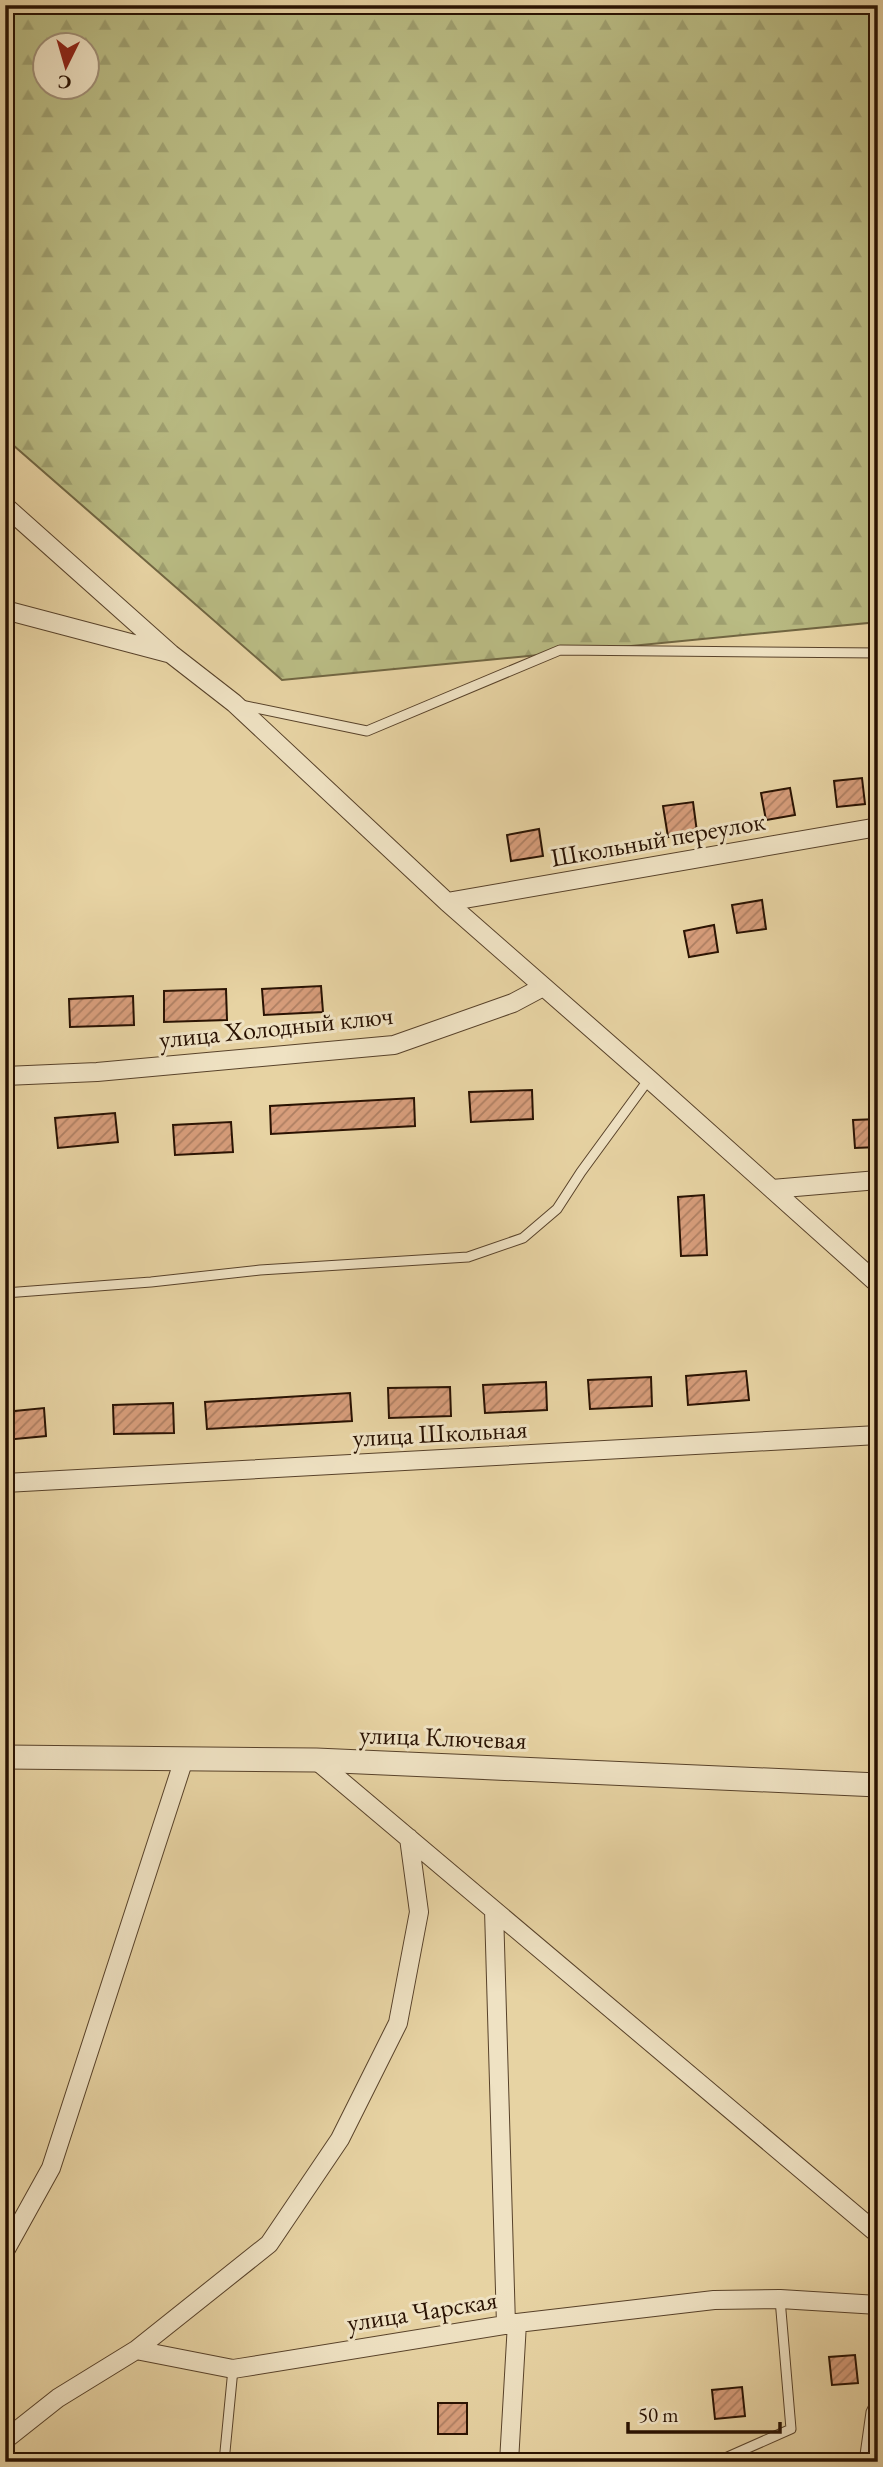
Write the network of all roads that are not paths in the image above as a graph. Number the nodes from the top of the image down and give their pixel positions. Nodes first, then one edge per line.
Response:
1 (5, 506) edge
2 (5, 610) edge
3 (878, 653) edge
4 (171, 654) junction
5 (234, 703) junction
6 (878, 827) edge
7 (447, 902) junction
8 (543, 988) junction
9 (5, 1076) edge
10 (649, 1079) junction
11 (878, 1180) edge
12 (772, 1189) junction
13 (878, 1284) edge
14 (5, 1293) edge
15 (878, 1435) edge
16 (5, 1483) edge
17 (5, 1757) edge
18 (184, 1759) junction
19 (316, 1760) junction
20 (878, 1785) edge
21 (409, 1838) junction
22 (494, 1910) junction
23 (878, 2234) edge
24 (5, 2251) edge
25 (780, 2299) junction
26 (878, 2305) edge
27 (511, 2324) junction
28 (136, 2350) junction
29 (233, 2368) junction
30 (878, 2398) edge
31 (5, 2440) edge
32 (224, 2462) edge
33 (509, 2462) edge
34 (716, 2462) edge
35 (864, 2462) edge

1 - 4 street
2 - 4 street
3 - 5 lane
4 - 5 street
5 - 7 street
6 - 7 street, Школьный переулок
7 - 8 street
8 - 9 street, улица Холодный ключ
8 - 10 street
10 - 12 street
10 - 14 lane
11 - 12 street
12 - 13 street
15 - 16 street, улица Школьная
17 - 18 street, улица Ключевая
18 - 19 street, улица Ключевая
18 - 24 street
19 - 20 street, улица Ключевая
19 - 21 street
21 - 22 street
21 - 28 street
22 - 23 street
22 - 27 street
25 - 26 street, улица Чарская
25 - 27 street, улица Чарская
25 - 34 lane
27 - 29 street, улица Чарская
27 - 33 street
28 - 29 street, улица Чарская
28 - 31 street
29 - 32 lane
30 - 35 lane

